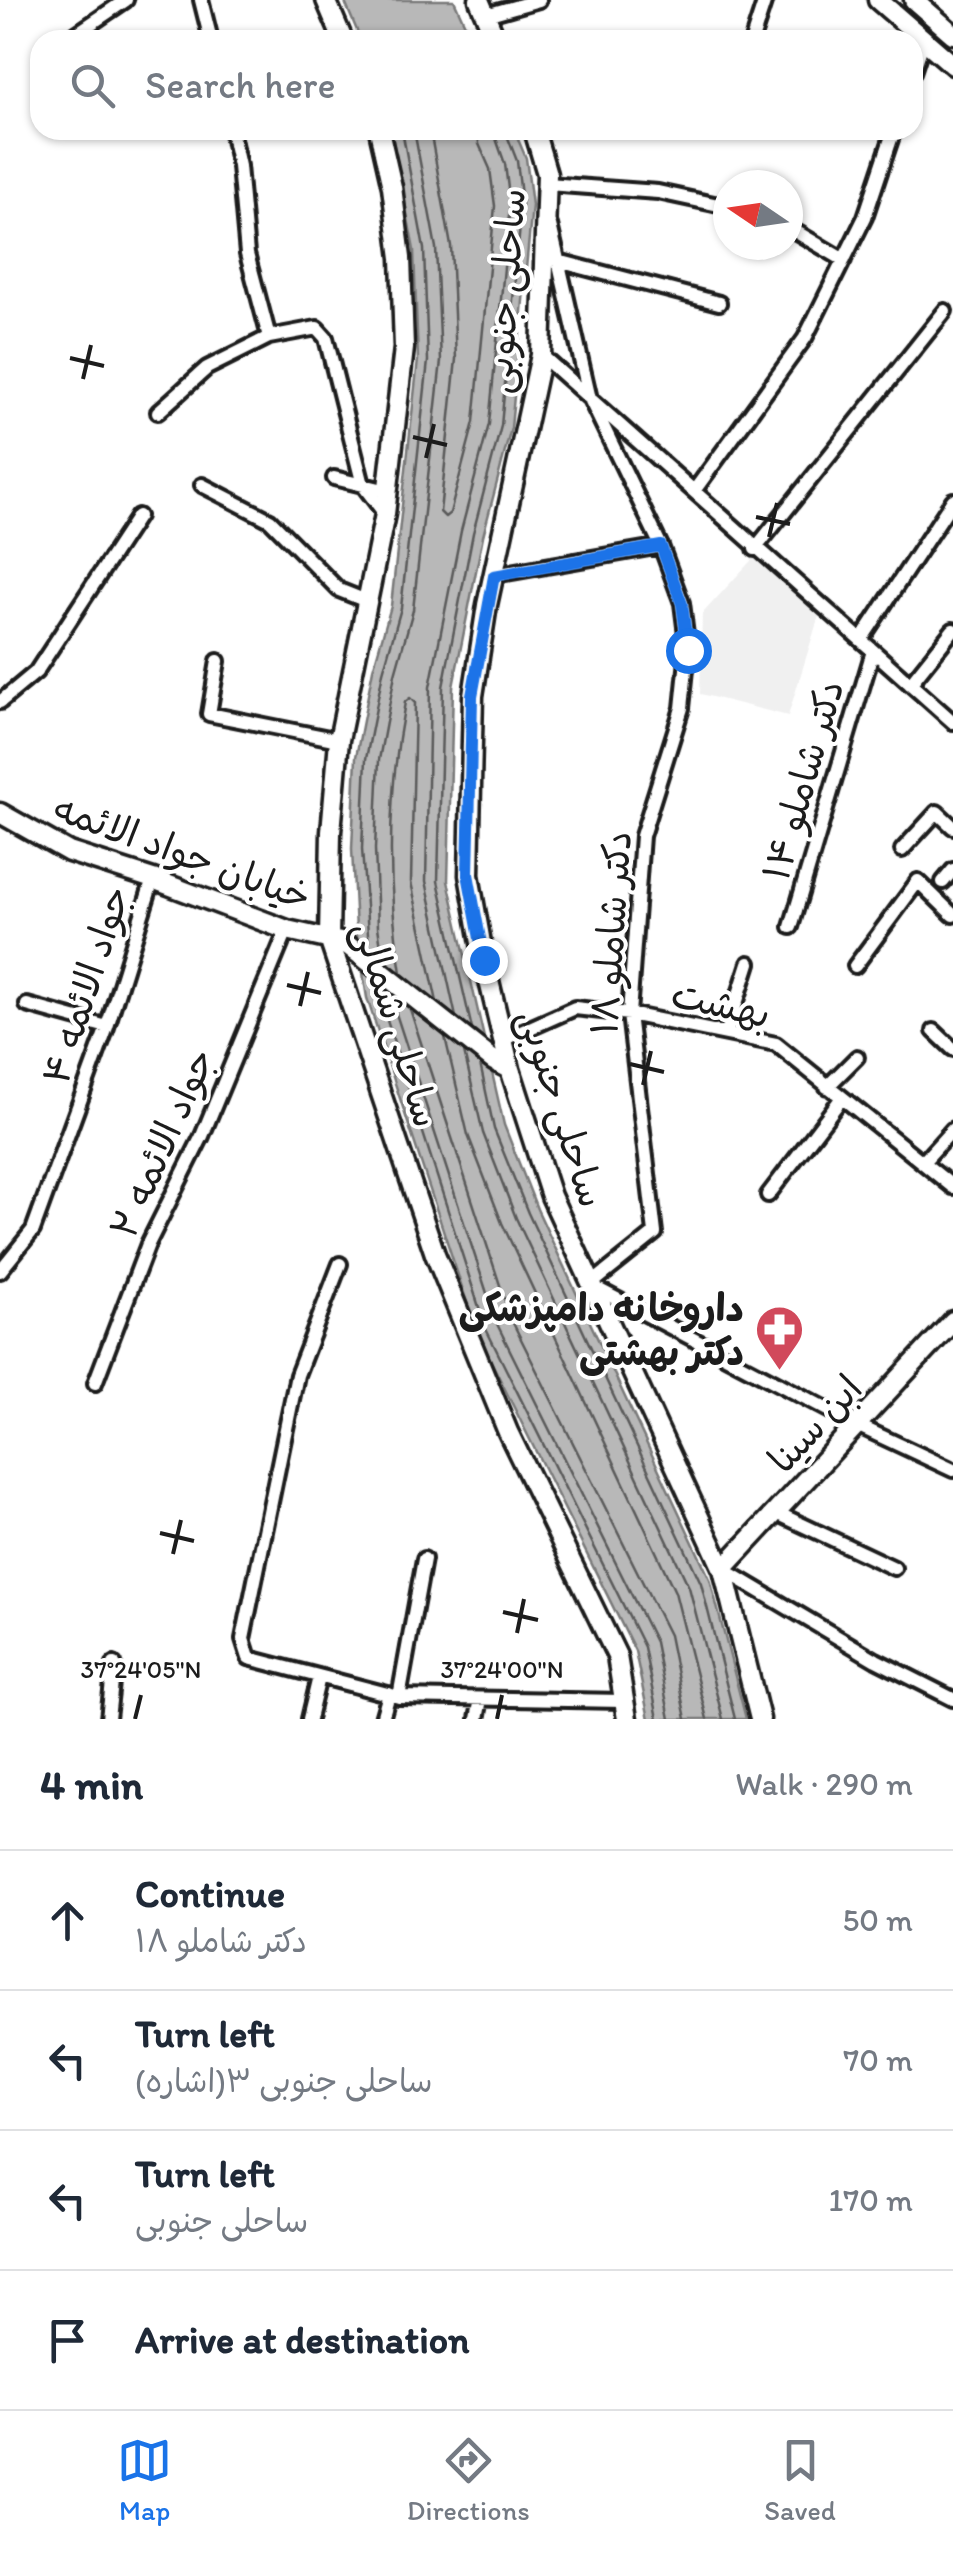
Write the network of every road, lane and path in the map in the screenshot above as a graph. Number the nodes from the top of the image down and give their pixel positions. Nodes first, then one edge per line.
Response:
1 (126, 0) edge
2 (202, 0) edge
3 (326, 0) edge
4 (539, 0) edge
5 (765, 0) edge
6 (878, 0) edge
7 (914, 0) edge
8 (482, 8) edge
9 (82, 30) edge
10 (208, 30) edge
11 (339, 30) edge
12 (755, 30) edge
13 (913, 30) edge
14 (953, 34) edge
15 (924, 39) joint
16 (923, 42) edge
17 (953, 65) edge
18 (233, 140) edge
19 (381, 140) edge
20 (536, 140) edge
21 (891, 140) edge
22 (547, 184) junction
23 (713, 203) edge
24 (548, 218) junction
25 (803, 236) edge
26 (558, 260) junction
27 (844, 260) junction
28 (720, 303) dead end
29 (945, 311) dead end
30 (270, 337) junction
31 (541, 355) junction
32 (590, 399) junction
33 (158, 412) dead end
34 (334, 478) dead end
35 (202, 484) dead end
36 (363, 485) junction
37 (388, 491) junction
38 (694, 491) junction
39 (953, 500) edge
40 (384, 514) junction
41 (138, 516) dead end
42 (661, 546) junction
43 (756, 548) junction
44 (494, 576) junction
45 (369, 602) junction
46 (953, 630) edge
47 (861, 640) junction
48 (873, 651) junction
49 (218, 661) dead end
50 (910, 684) junction
51 (0, 702) edge
52 (953, 722) edge
53 (339, 740) junction
54 (0, 813) edge
55 (953, 827) edge
56 (902, 850) dead end
57 (153, 879) junction
58 (953, 915) edge
59 (792, 927) dead end
60 (287, 930) junction
61 (337, 941) junction
62 (749, 963) dead end
63 (855, 966) dead end
64 (28, 1005) dead end
65 (629, 1014) junction
66 (107, 1027) junction
67 (934, 1031) dead end
68 (727, 1032) junction
69 (503, 1040) junction
70 (953, 1049) edge
71 (856, 1057) dead end
72 (502, 1065) junction
73 (827, 1087) junction
74 (841, 1100) junction
75 (953, 1129) edge
76 (924, 1161) junction
77 (953, 1187) edge
78 (768, 1195) dead end
79 (340, 1264) dead end
80 (0, 1271) edge
81 (590, 1285) junction
82 (953, 1321) edge
83 (95, 1383) dead end
84 (859, 1426) junction
85 (953, 1470) edge
86 (777, 1513) junction
87 (424, 1559) dead end
88 (894, 1568) dead end
89 (724, 1569) junction
90 (114, 1664) dead end
91 (319, 1677) junction
92 (394, 1696) junction
93 (481, 1699) junction
94 (953, 1699) edge
95 (626, 1710) edge
96 (108, 1719) edge
97 (308, 1719) edge
98 (382, 1719) edge
99 (477, 1719) edge
100 (760, 1719) edge

1 - 9 street
2 - 10 street
3 - 11 street
4 - 8 street
5 - 12 street
6 - 13 street
7 - 14 street
15 - 16 street
15 - 17 street
18 - 30 street
19 - 37 street, ساحلی شمالی
20 - 22 street, ساحلی جنوبی
21 - 27 street
22 - 23 street
22 - 24 street, ساحلی جنوبی
24 - 26 street
24 - 31 street, ساحلی جنوبی
25 - 27 street
26 - 28 street
26 - 32 street
27 - 38 street
29 - 43 street
30 - 33 street
30 - 36 street
31 - 32 street
31 - 44 street, ساحلی جنوبی
32 - 38 street
32 - 42 street, دکتر شاملو ۱۸
34 - 36 street
35 - 45 street
36 - 37 street
36 - 40 street
37 - 40 street, ساحلی شمالی
38 - 43 street
39 - 47 street
40 - 45 street, ساحلی شمالی
41 - 51 street
42 - 44 street
42 - 65 street, دکتر شاملو ۱۸
43 - 47 street
44 - 69 street, ساحلی جنوبی
45 - 53 street, ساحلی شمالی
46 - 50 street
47 - 48 street
48 - 50 street
48 - 59 street, دکتر شاملو ۱۴
49 - 53 street
50 - 52 street
53 - 61 street, ساحلی شمالی
54 - 57 street, خیابان جواد الائمه
55 - 56 street
57 - 60 street, خیابان جواد الائمه
57 - 66 street, جواد الائمه ۴
58 - 63 street
60 - 61 street, خیابان جواد الائمه
60 - 83 street, جواد الائمه ۲
61 - 72 street
61 - 95 street, ساحلی شمالی
62 - 68 street
64 - 66 street
65 - 68 street, بهشت
65 - 69 street, بهشت
65 - 81 street, دکتر شاملو ۱۸
66 - 80 street, جواد الائمه ۴
67 - 70 street
68 - 73 street, بهشت
69 - 72 street, ساحلی جنوبی
71 - 73 street
72 - 81 street, ساحلی جنوبی
73 - 74 street, بهشت
74 - 76 street, بهشت
74 - 78 street
75 - 76 street
76 - 77 street
79 - 91 street
81 - 84 street
81 - 89 street, ساحلی جنوبی
82 - 84 street, ابن سینا
84 - 85 street
84 - 86 street, ابن سینا
86 - 88 street
86 - 89 street, ابن سینا
87 - 92 street
89 - 94 street
89 - 100 street, ساحلی جنوبی
90 - 96 street
91 - 92 street
91 - 97 street
92 - 93 street
92 - 98 street
93 - 95 street
93 - 99 street

